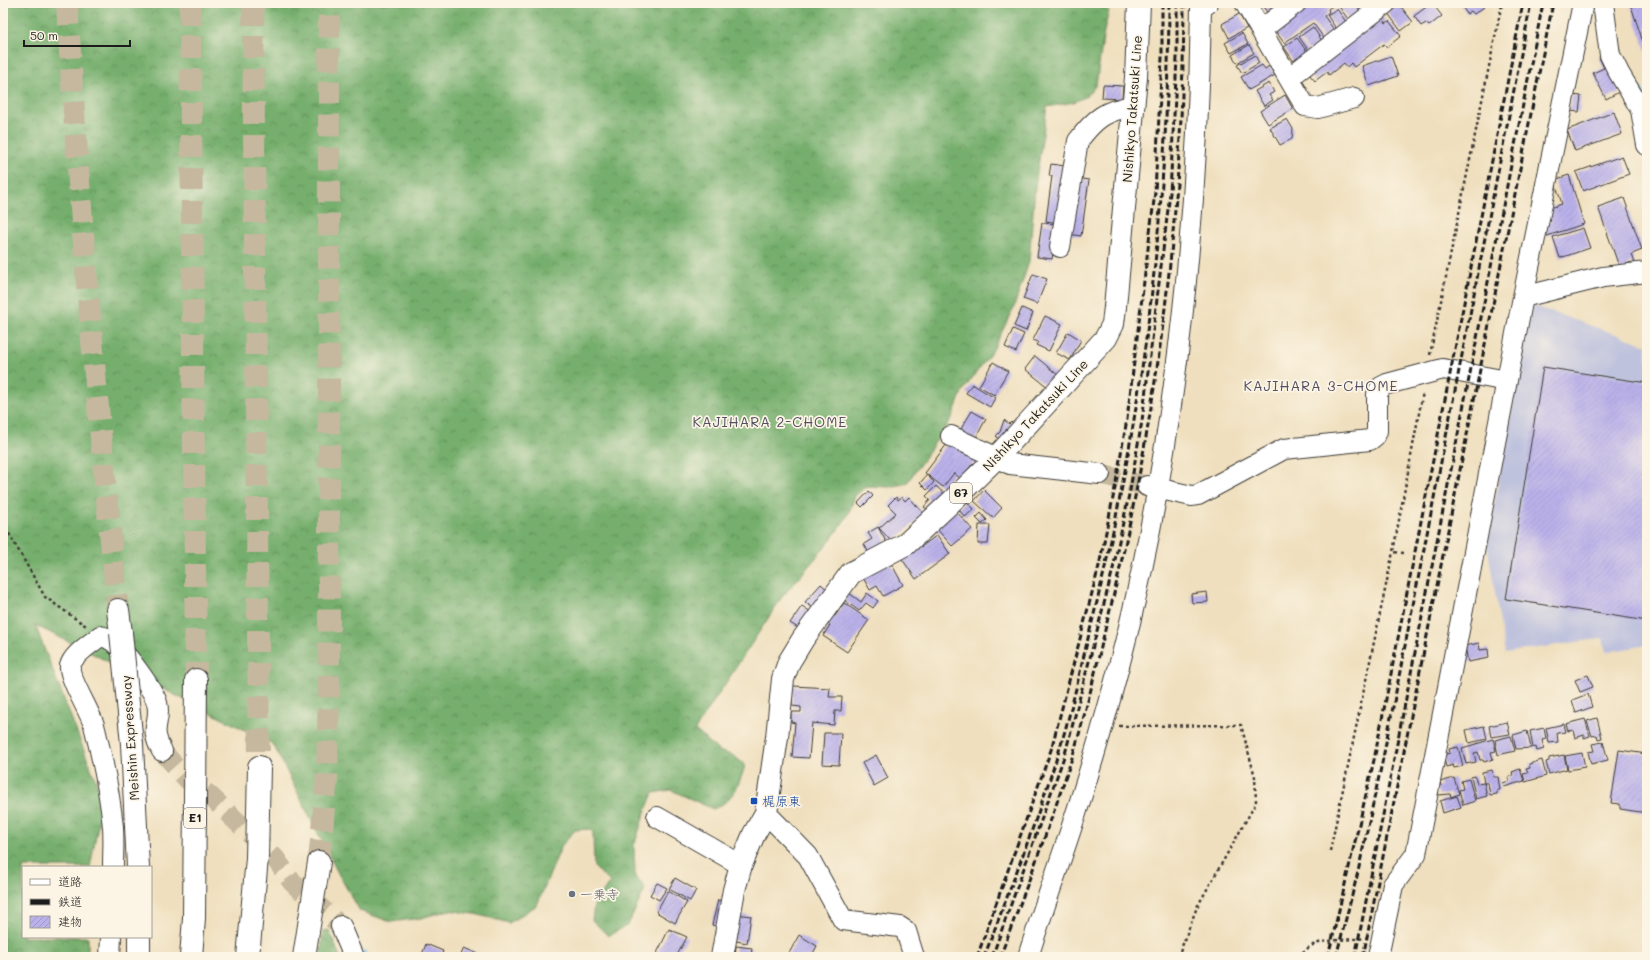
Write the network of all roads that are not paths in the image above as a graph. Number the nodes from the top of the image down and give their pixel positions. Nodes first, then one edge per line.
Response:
1 (1139, 3) edge
2 (1208, 3) edge
3 (1245, 3) edge
4 (1296, 3) edge
5 (1386, 3) edge
6 (1583, 3) edge
7 (1603, 3) edge
8 (1261, 30) junction
9 (1290, 77) junction
10 (1354, 98) dead end
11 (1134, 106) junction
12 (1647, 145) edge
13 (1060, 247) dead end
14 (1647, 272) edge
15 (1523, 297) junction
16 (1507, 381) junction
17 (952, 436) dead end
18 (996, 458) junction
19 (1100, 474) tunnel mouth
20 (1152, 487) junction
21 (118, 610) tunnel mouth
22 (111, 635) junction
23 (196, 680) tunnel mouth
24 (162, 751) tunnel mouth
25 (258, 767) tunnel mouth
26 (766, 813) junction
27 (657, 817) dead end
28 (319, 862) tunnel mouth
29 (741, 865) junction
30 (113, 866) edge
31 (138, 866) edge
32 (341, 926) tunnel mouth
33 (111, 938) edge
34 (139, 938) edge
35 (110, 957) edge
36 (139, 957) edge
37 (191, 957) edge
38 (248, 957) edge
39 (304, 957) edge
40 (354, 957) edge
41 (722, 957) edge
42 (914, 957) edge
43 (1028, 957) edge
44 (1378, 957) edge

1 - 11 main road, Nishikyo Takatsuki Line / 67
2 - 20 street
3 - 8 street
4 - 8 street
5 - 9 street
6 - 15 street
7 - 12 street
8 - 9 street
9 - 10 street
11 - 13 street
11 - 18 main road, Nishikyo Takatsuki Line / 67
14 - 15 street
15 - 16 street
16 - 20 street
16 - 44 street
17 - 18 street
18 - 19 street
18 - 26 main road, Nishikyo Takatsuki Line / 67
20 - 43 street
21 - 22 main road, Meishin Expressway
22 - 24 street
22 - 30 street
22 - 31 main road, Meishin Expressway, bridge
23 - 37 main road, E1
25 - 38 main road
26 - 29 main road, Nishikyo Takatsuki Line / 67
26 - 42 street
27 - 29 street
28 - 39 main road
29 - 41 main road, Nishikyo Takatsuki Line / 67
32 - 40 street
33 - 35 street
34 - 36 main road

